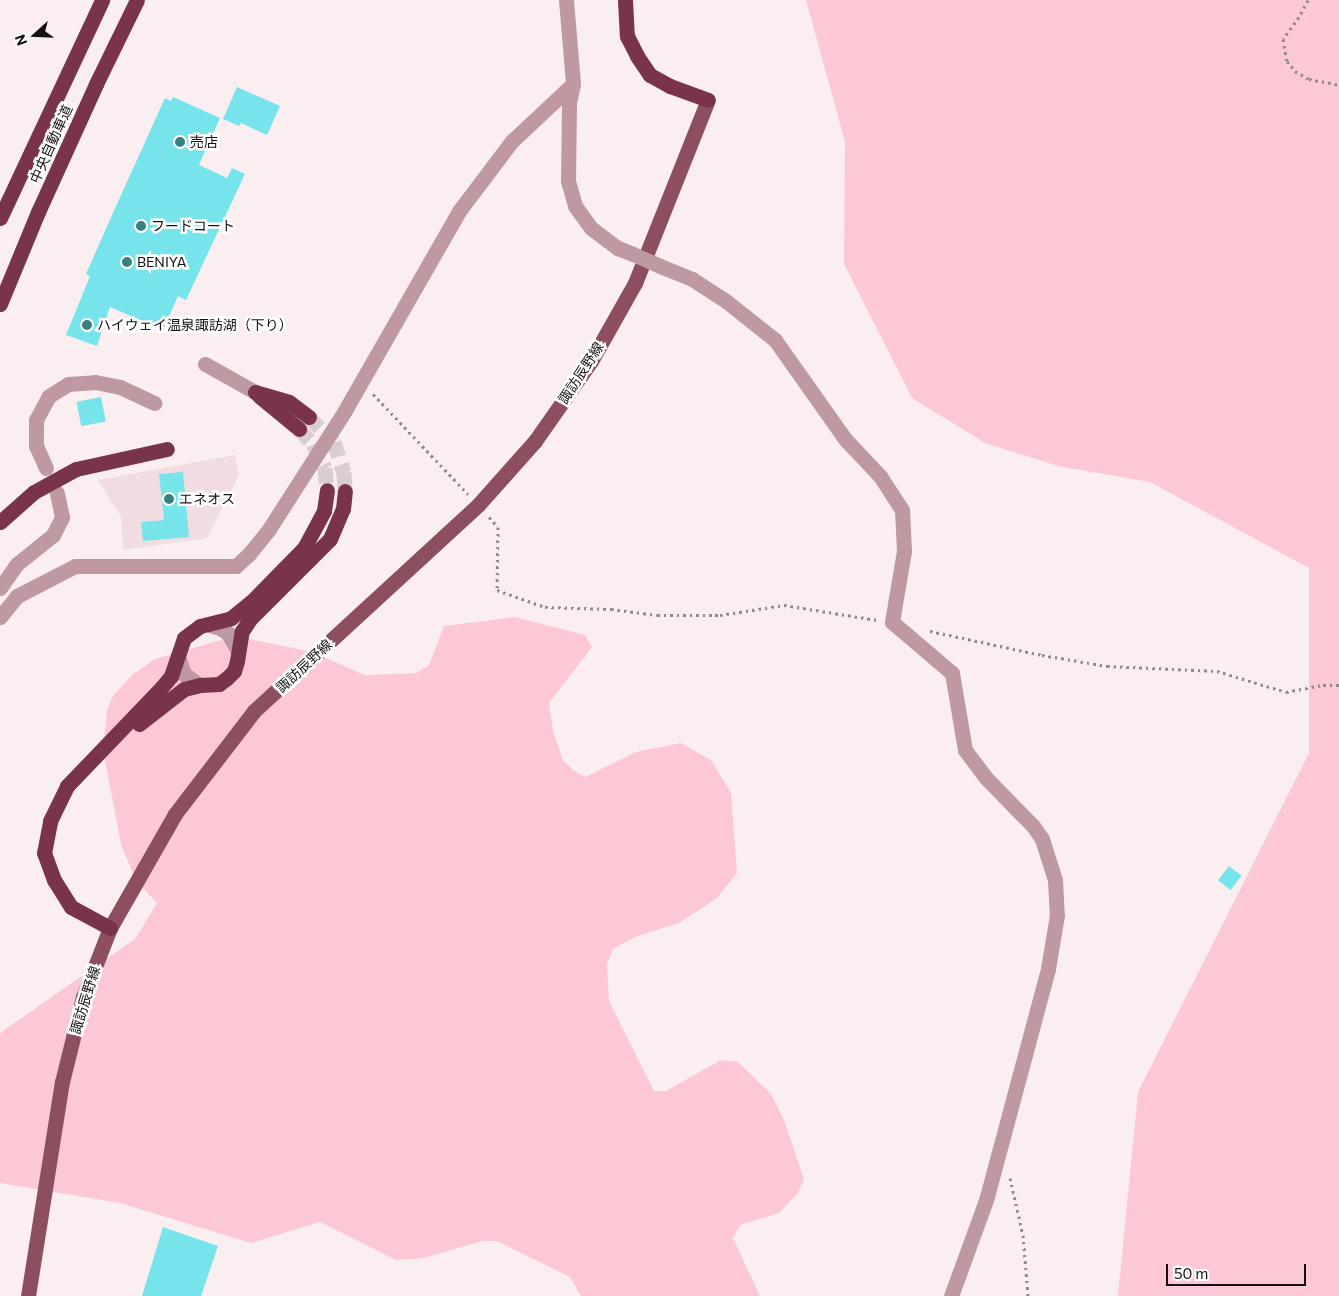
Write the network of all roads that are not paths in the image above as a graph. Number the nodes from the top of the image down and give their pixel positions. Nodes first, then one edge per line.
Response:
1 (102, 0) edge
2 (137, 0) edge
3 (566, 0) edge
4 (625, 0) edge
5 (573, 84) junction
6 (708, 100) joint
7 (0, 218) edge
8 (0, 304) edge
9 (205, 364) dead end
10 (254, 392) junction
11 (154, 403) dead end
12 (309, 416) tunnel mouth
13 (298, 429) tunnel mouth
14 (167, 449) dead end
15 (46, 468) dead end
16 (328, 490) tunnel mouth
17 (345, 492) tunnel mouth
18 (57, 494) dead end
19 (0, 522) edge
20 (0, 588) edge
21 (0, 617) edge
22 (210, 626) junction
23 (238, 651) junction
24 (178, 656) junction
25 (200, 684) junction
26 (80, 773) junction
27 (110, 928) junction
28 (29, 1296) edge
29 (951, 1296) edge

1 - 7 highway, 中央自動車道
2 - 8 highway, 中央自動車道
3 - 5 street
4 - 6 highway
5 - 21 street
5 - 29 street, bridge
6 - 27 main road, 諏訪辰野線
9 - 10 street
10 - 12 highway
10 - 13 highway
11 - 15 street
14 - 19 highway
16 - 22 highway
17 - 23 highway
18 - 20 street
22 - 23 street
22 - 24 highway
23 - 25 highway
24 - 25 street
24 - 26 highway
25 - 26 highway
26 - 27 highway
27 - 28 main road, 諏訪辰野線

